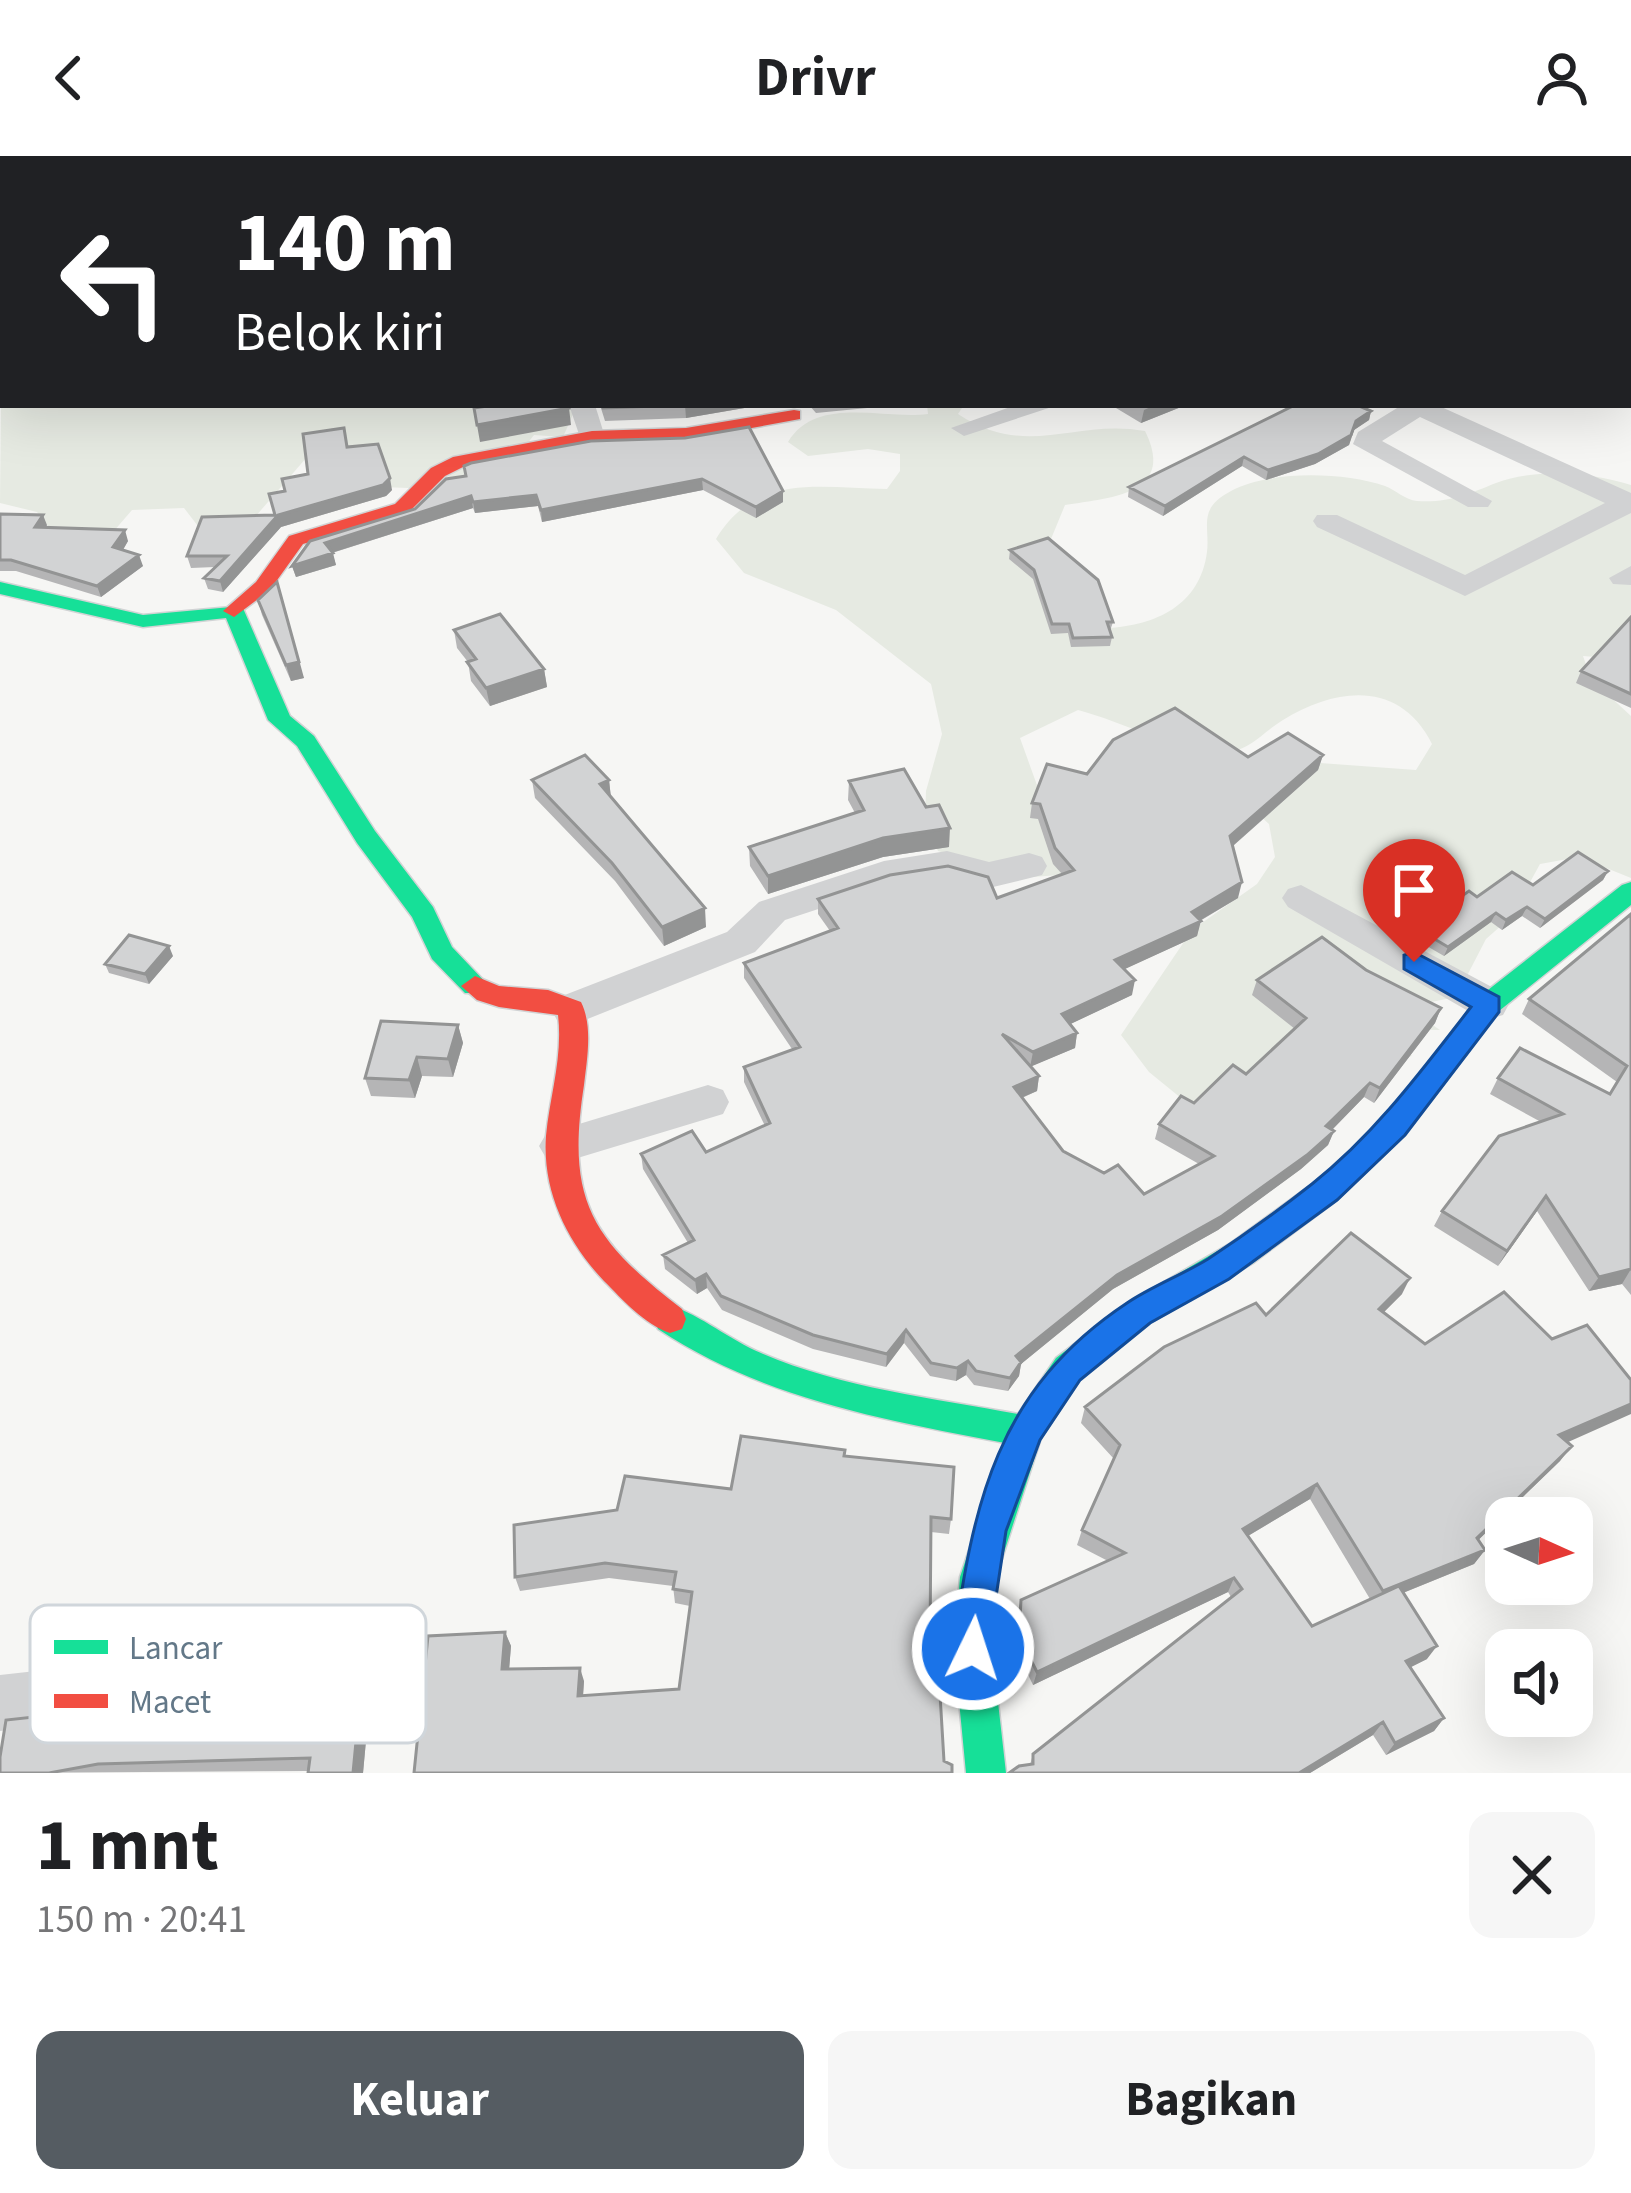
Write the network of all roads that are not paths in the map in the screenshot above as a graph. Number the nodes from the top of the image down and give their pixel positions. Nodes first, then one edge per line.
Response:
1 (583, 408) edge
2 (1034, 408) edge
3 (1414, 408) edge
4 (1421, 408) edge
5 (794, 415) dead end
6 (964, 428) dead end
7 (592, 436) junction
8 (1478, 501) dead end
9 (1629, 503) edge
10 (1327, 521) dead end
11 (0, 588) edge
12 (234, 611) junction
13 (1029, 866) dead end
14 (1631, 891) edge
15 (1301, 898) dead end
16 (1489, 1004) junction
17 (571, 1009) junction
18 (708, 1102) dead end
19 (560, 1146) junction
20 (1026, 1431) junction
21 (30, 1700) edge
22 (0, 1703) edge
23 (986, 1773) edge

1 - 7 street
2 - 6 street
3 - 8 street
4 - 9 street
5 - 7 street
7 - 12 street
9 - 10 street
11 - 12 street
12 - 17 street
13 - 17 street
14 - 16 street
15 - 16 street
16 - 20 street
17 - 19 street
18 - 19 street
19 - 20 street
20 - 23 street
21 - 22 street

